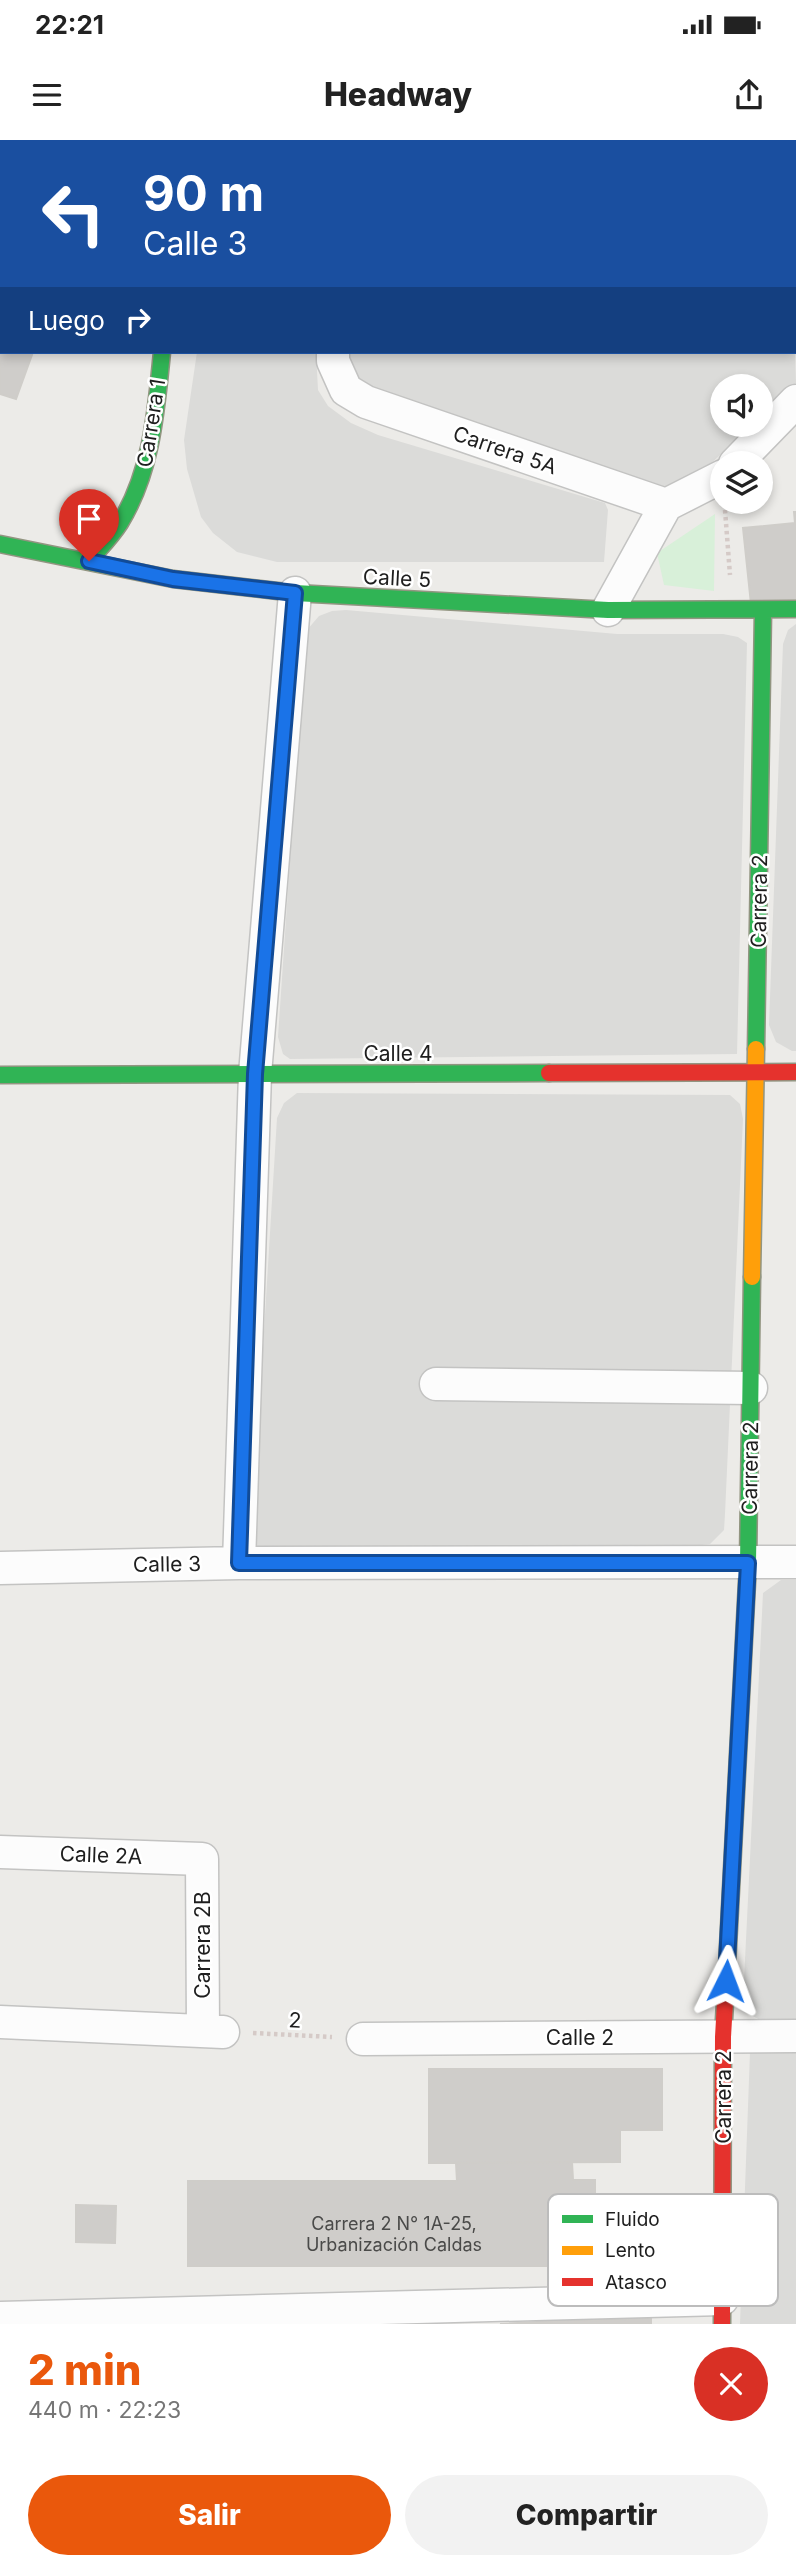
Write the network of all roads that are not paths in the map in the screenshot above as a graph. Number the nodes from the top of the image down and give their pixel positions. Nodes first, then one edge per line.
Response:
1 (162, 354) edge
2 (333, 354) edge
3 (796, 401) edge
4 (748, 451) edge
5 (710, 483) edge
6 (666, 505) junction
7 (0, 544) edge
8 (89, 561) junction
9 (295, 593) junction
10 (796, 609) edge
11 (608, 610) junction
12 (763, 611) junction
13 (757, 1072) junction
14 (796, 1072) edge
15 (255, 1074) junction
16 (0, 1075) edge
17 (436, 1384) dead end
18 (751, 1388) junction
19 (796, 1562) edge
20 (239, 1563) junction
21 (748, 1563) junction
22 (0, 1568) edge
23 (0, 1852) edge
24 (202, 1859) joint
25 (0, 2022) edge
26 (796, 2036) edge
27 (723, 2037) junction
28 (363, 2039) road end
29 (722, 2194) edge
30 (722, 2311) edge
31 (463, 2315) edge
32 (251, 2317) edge
33 (16, 2319) edge

1 - 8 street, Carrera 1
2 - 6 street, Carrera 5A
3 - 4 street
5 - 6 street
6 - 11 street
7 - 8 street, Calle 5
8 - 9 street, Calle 5
9 - 11 street, Calle 5
9 - 15 street
10 - 12 street, Calle 5
11 - 12 street, Calle 5
12 - 13 street, Carrera 2
13 - 14 street, Calle 4
13 - 15 street, Calle 4
13 - 18 street, Carrera 2
15 - 16 street, Calle 4
15 - 20 street
17 - 18 street
18 - 21 street, Carrera 2
19 - 21 street, Calle 3
20 - 21 street, Calle 3
20 - 22 street, Calle 3
21 - 27 street, Carrera 2
23 - 24 street, Calle 2A
24 - 25 street, Carrera 2B
26 - 27 street, Calle 2
27 - 28 street, Calle 2
27 - 29 street, Carrera 2
30 - 31 street
31 - 32 street
32 - 33 street

